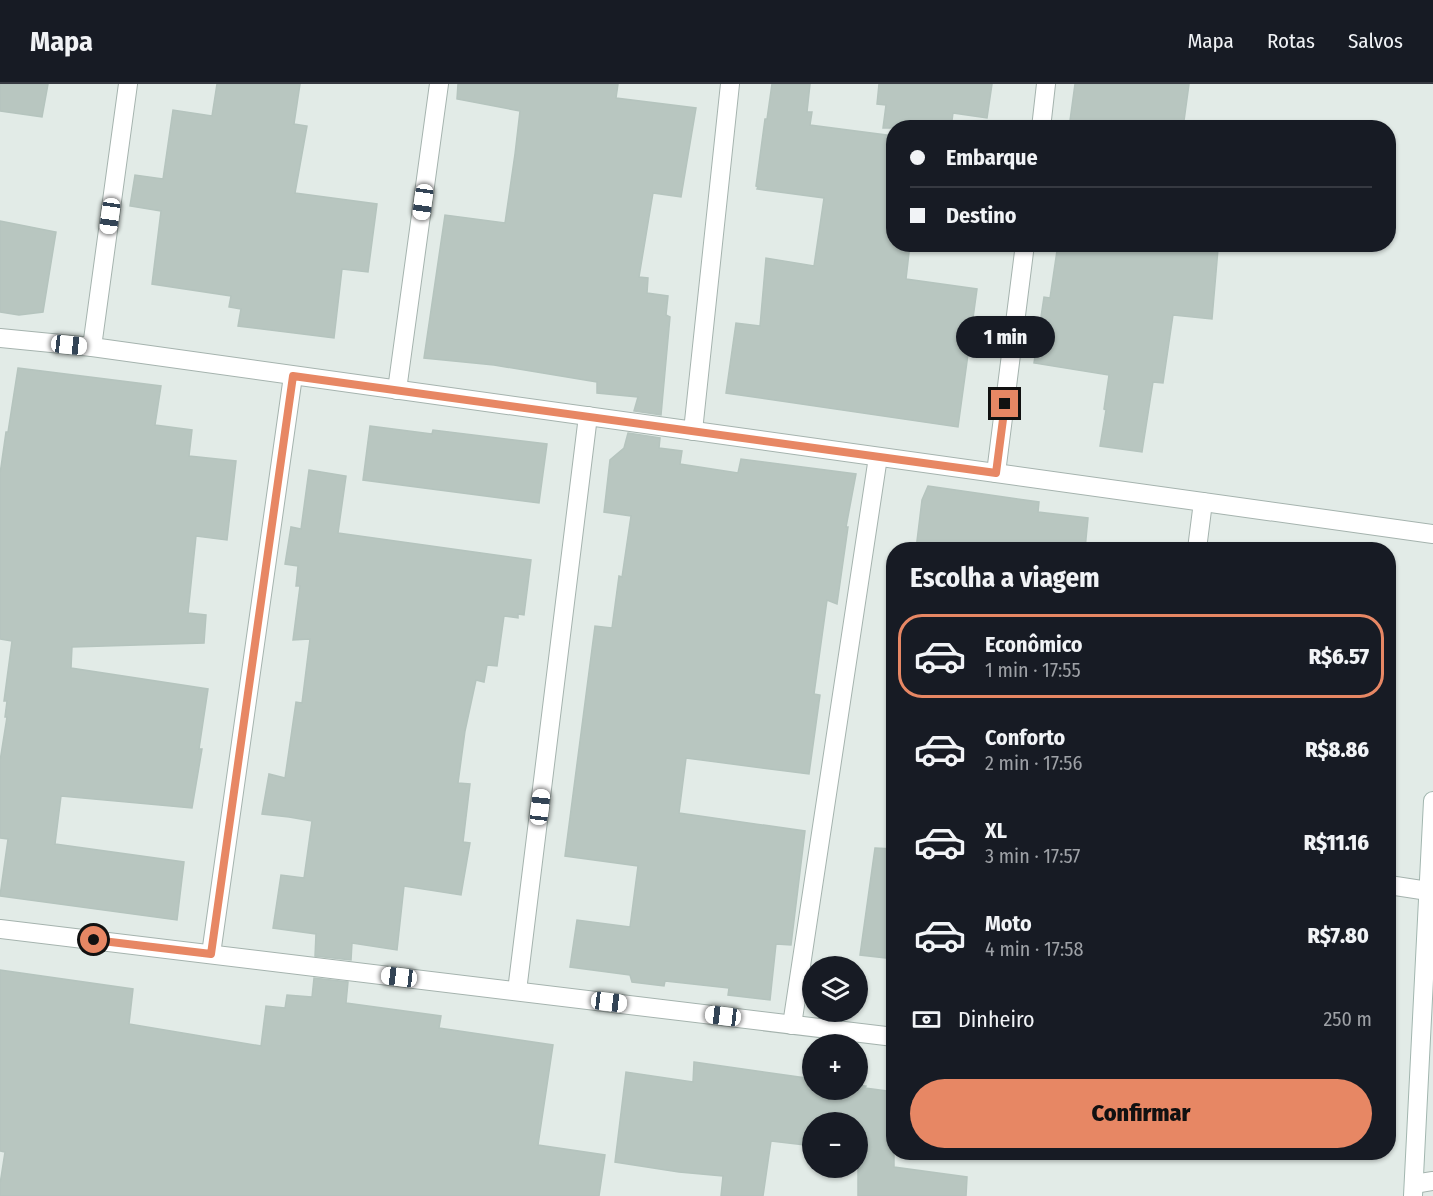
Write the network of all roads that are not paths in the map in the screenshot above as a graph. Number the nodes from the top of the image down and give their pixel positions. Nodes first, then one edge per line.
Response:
1 (128, 84) edge
2 (439, 84) edge
3 (730, 84) edge
4 (1046, 84) edge
5 (1042, 120) edge
6 (1025, 252) edge
7 (0, 338) edge
8 (92, 347) junction
9 (293, 376) junction
10 (397, 390) junction
11 (588, 416) junction
12 (693, 431) junction
13 (878, 457) junction
14 (996, 473) junction
15 (1203, 502) junction
16 (1433, 534) edge
17 (1198, 542) edge
18 (1433, 801) edge
19 (1396, 886) edge
20 (1428, 891) junction
21 (0, 929) edge
22 (211, 954) junction
23 (517, 991) junction
24 (792, 1024) junction
25 (886, 1036) edge
26 (1433, 1181) edge
27 (1413, 1190) edge

1 - 8 street
2 - 10 street
3 - 12 street
4 - 5 street
6 - 14 street
7 - 8 street
8 - 9 street
9 - 10 street
9 - 22 street
10 - 11 street
11 - 12 street
11 - 23 street
12 - 13 street
13 - 14 street
13 - 24 street
14 - 15 street
15 - 16 street
15 - 17 street
18 - 20 street
19 - 20 street
20 - 27 street
21 - 22 street
22 - 23 street
23 - 24 street
24 - 25 street
26 - 27 street

